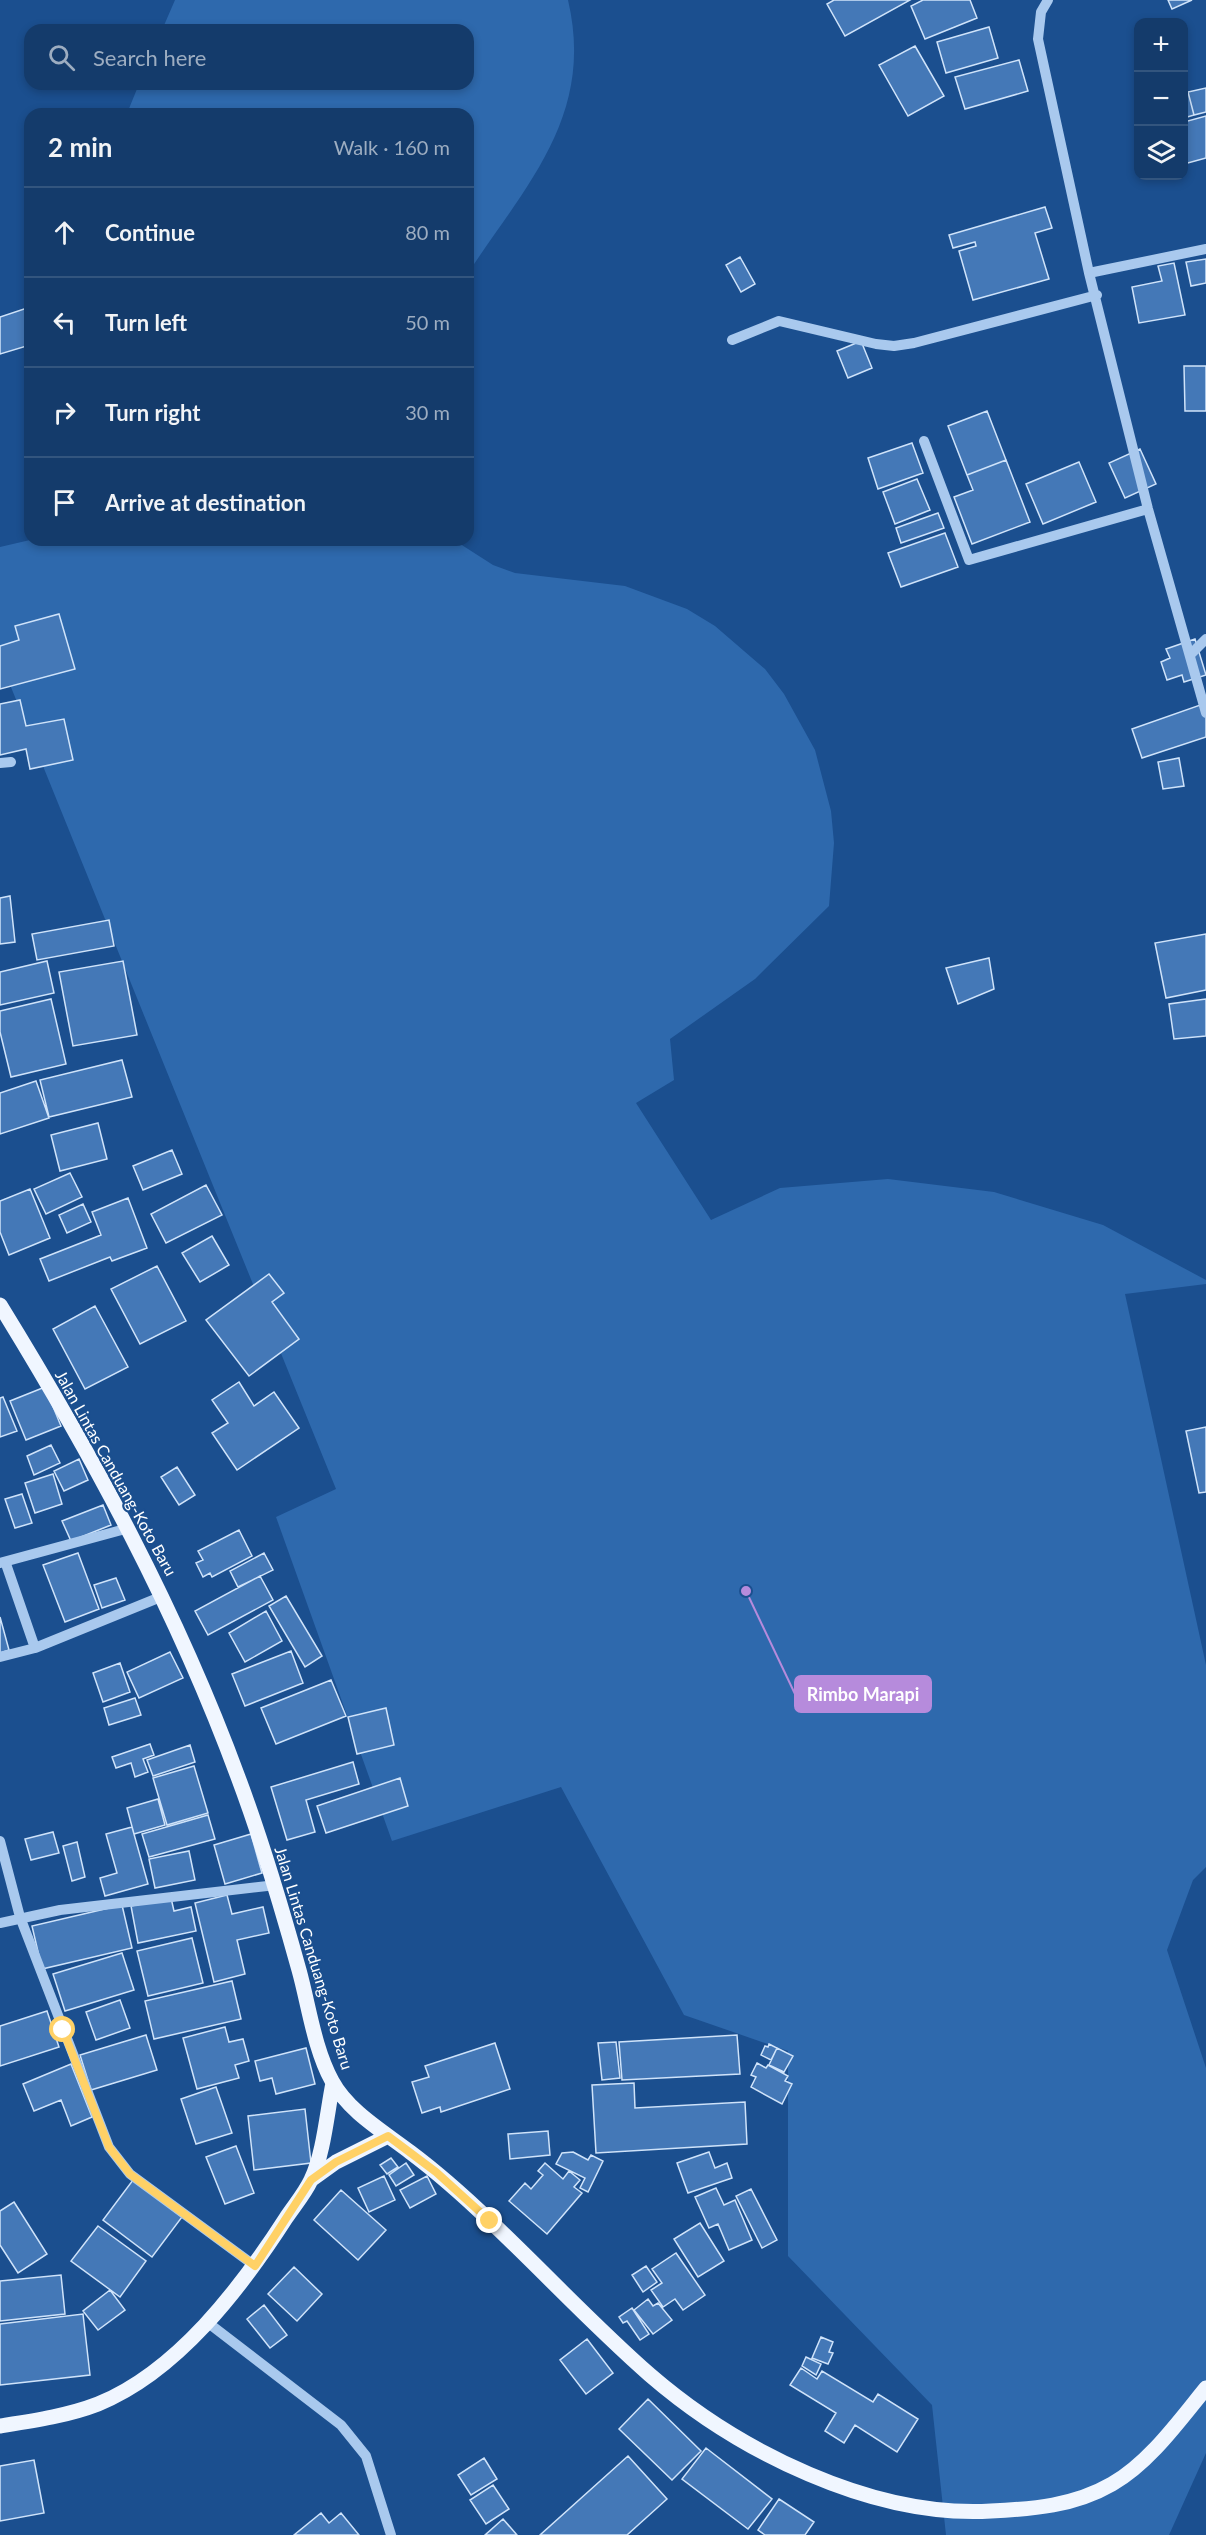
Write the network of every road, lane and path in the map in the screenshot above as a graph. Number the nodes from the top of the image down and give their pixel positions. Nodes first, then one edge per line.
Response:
1 (1048, 0) edge
2 (1206, 249) edge
3 (1089, 273) junction
4 (1097, 296) junction
5 (732, 340) dead end
6 (924, 441) dead end
7 (1148, 509) junction
8 (1206, 639) edge
9 (1191, 654) junction
10 (1206, 713) edge
11 (0, 1305) edge
12 (129, 1528) junction
13 (3, 1564) edge
14 (163, 1596) junction
15 (35, 1648) junction
16 (0, 1657) edge
17 (0, 1841) edge
18 (276, 1885) junction
19 (20, 1917) junction
20 (0, 1923) edge
21 (333, 2083) junction
22 (388, 2136) junction
23 (311, 2180) junction
24 (255, 2266) junction
25 (207, 2322) junction
26 (1206, 2388) edge
27 (0, 2426) edge
28 (391, 2535) edge

1 - 3 street
2 - 3 street
3 - 4 street
4 - 5 street
4 - 7 street
6 - 7 street
7 - 9 street
8 - 9 street
9 - 10 street
11 - 12 main road, Jalan Lintas Canduang-Koto Baru
12 - 13 street
12 - 14 main road, Jalan Lintas Canduang-Koto Baru
13 - 15 street
14 - 15 street
14 - 18 main road, Jalan Lintas Canduang-Koto Baru
15 - 16 street
17 - 19 street
18 - 19 street
18 - 21 main road, Jalan Lintas Canduang-Koto Baru
19 - 20 street
19 - 24 street
21 - 22 main road, Jalan Lintas Canduang-Koto Baru
21 - 23 main road
22 - 23 main road
22 - 26 main road, Jalan Lintas Canduang-Koto Baru
23 - 24 main road
24 - 25 main road
25 - 27 main road
25 - 28 street

